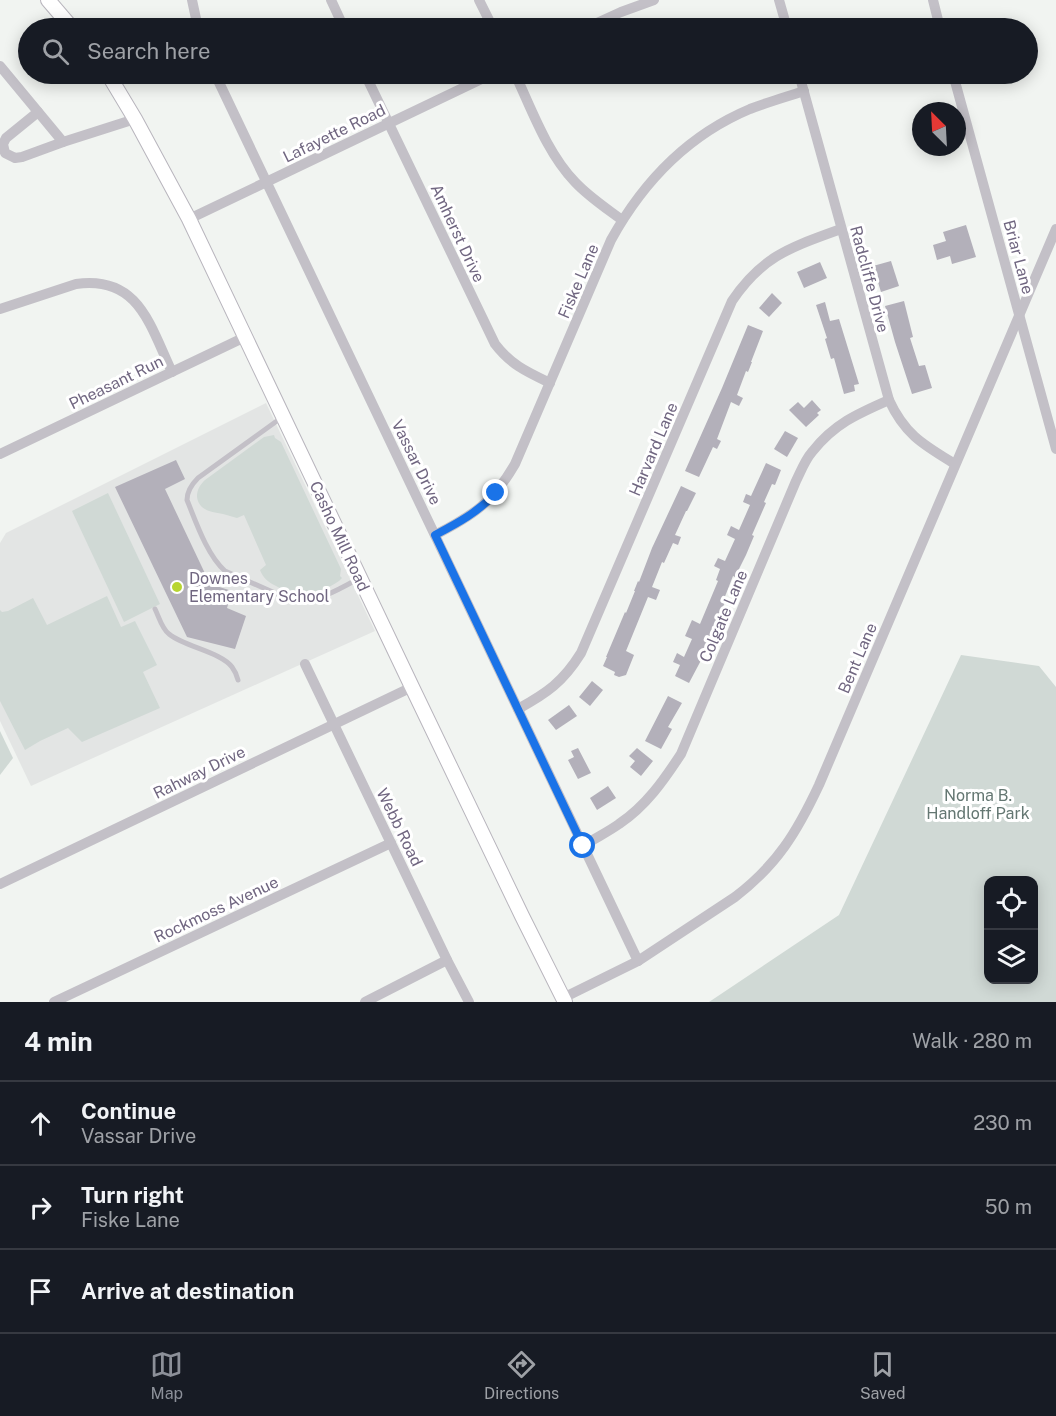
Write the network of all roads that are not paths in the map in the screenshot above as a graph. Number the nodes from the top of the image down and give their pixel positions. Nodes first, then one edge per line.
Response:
1 (48, 0) edge
2 (192, 0) edge
3 (331, 0) edge
4 (479, 0) edge
5 (654, 0) edge
6 (779, 0) edge
7 (933, 0) edge
8 (638, 2) edge
9 (63, 18) edge
10 (196, 18) edge
11 (339, 18) edge
12 (488, 18) edge
13 (606, 18) edge
14 (784, 18) edge
15 (938, 18) edge
16 (0, 66) edge
17 (114, 84) edge
18 (220, 84) edge
19 (370, 84) edge
20 (471, 84) edge
21 (519, 84) edge
22 (802, 84) edge
23 (956, 84) edge
24 (804, 91) junction
25 (38, 112) junction
26 (135, 119) junction
27 (389, 123) junction
28 (63, 142) junction
29 (267, 182) junction
30 (189, 219) junction
31 (622, 220) junction
32 (841, 229) junction
33 (1056, 229) edge
34 (0, 309) edge
35 (1020, 316) junction
36 (245, 337) junction
37 (172, 372) junction
38 (550, 383) junction
39 (889, 400) junction
40 (283, 417) junction
41 (1056, 449) edge
42 (0, 454) edge
43 (955, 465) junction
44 (435, 535) junction
45 (360, 579) junction
46 (155, 609) dead end
47 (305, 664) dead end
48 (238, 680) dead end
49 (412, 687) junction
50 (518, 709) junction
51 (334, 724) junction
52 (391, 843) junction
53 (583, 846) junction
54 (0, 884) edge
55 (447, 960) junction
56 (638, 961) junction
57 (564, 1000) edge
58 (54, 1002) edge
59 (365, 1002) edge
60 (469, 1002) edge

1 - 9 street
2 - 10 street
3 - 11 street
4 - 12 street
5 - 8 street
6 - 14 street
7 - 15 street
8 - 13 street
16 - 25 street
17 - 26 street, Casho Mill Road
18 - 29 street, Vassar Drive
19 - 27 street, Amherst Drive
20 - 27 street, Lafayette Road
21 - 31 street
22 - 24 street, Radcliffe Drive
23 - 35 street, Briar Lane
24 - 31 street, Fiske Lane
24 - 32 street, Radcliffe Drive
25 - 28 street
25 - 28 street
26 - 28 street
26 - 30 street, Casho Mill Road
27 - 29 street, Lafayette Road
27 - 38 street, Amherst Drive
29 - 30 street, Lafayette Road
29 - 44 street, Vassar Drive
30 - 36 street, Casho Mill Road
31 - 38 street, Fiske Lane
32 - 39 street, Radcliffe Drive
32 - 50 street, Harvard Lane
33 - 35 street, Bent Lane
34 - 37 street
35 - 41 street, Briar Lane
35 - 43 street, Bent Lane
36 - 37 street, Pheasant Run
36 - 40 street, Casho Mill Road
37 - 42 street, Pheasant Run
38 - 44 street, Fiske Lane
39 - 43 street, Radcliffe Drive
39 - 53 street, Colgate Lane
40 - 45 street, Casho Mill Road
40 - 45 lane
43 - 56 street, Bent Lane
44 - 50 street, Vassar Drive
45 - 49 street, Casho Mill Road
46 - 48 lane
47 - 51 street, Webb Road
49 - 51 street, Rahway Drive
49 - 57 street, Casho Mill Road
50 - 53 street, Vassar Drive
51 - 52 street, Webb Road
51 - 54 street, Rahway Drive
52 - 55 street, Webb Road
52 - 58 street, Rockmoss Avenue
53 - 56 street, Vassar Drive
55 - 59 street
55 - 60 street, Webb Road
56 - 57 street, Bent Lane

